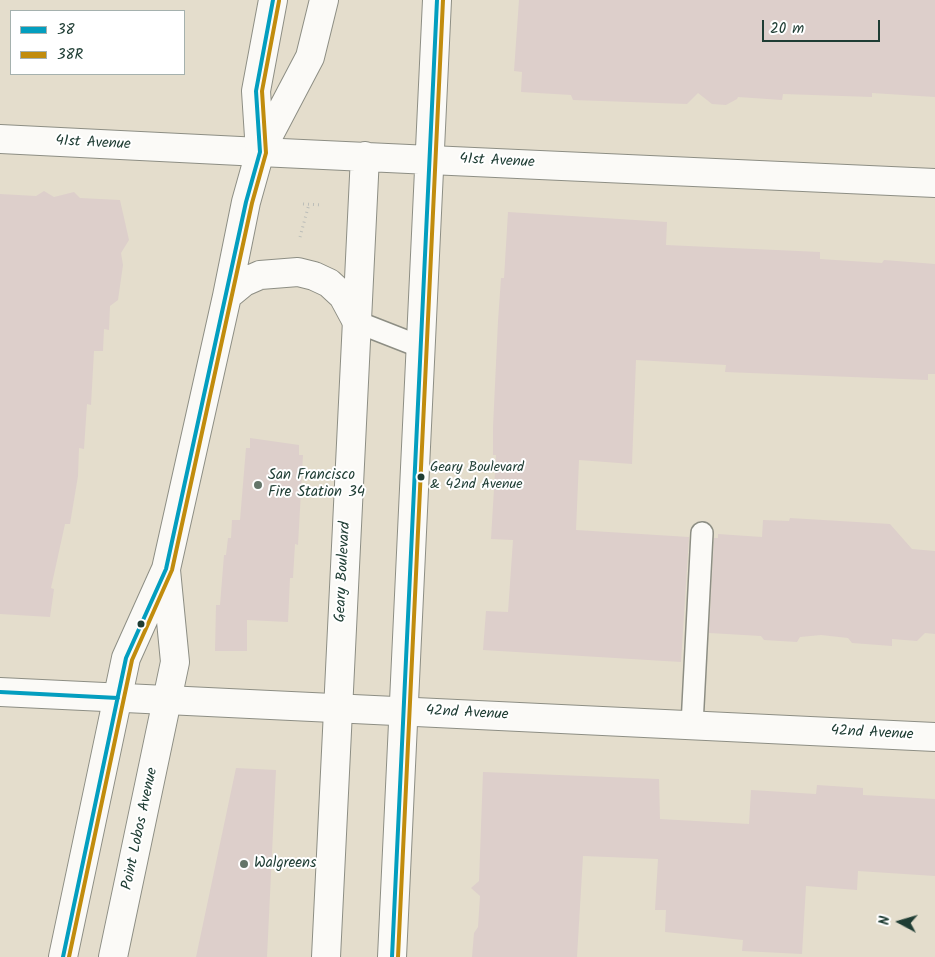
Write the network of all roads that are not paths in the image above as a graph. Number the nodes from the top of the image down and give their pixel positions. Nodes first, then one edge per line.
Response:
1 (273, 0) edge
2 (324, 0) edge
3 (437, 0) edge
4 (0, 140) edge
5 (260, 152) junction
6 (365, 156) junction
7 (430, 160) junction
8 (935, 183) edge
9 (227, 296) junction
10 (357, 322) junction
11 (421, 347) junction
12 (702, 533) dead end
13 (166, 569) junction
14 (0, 692) edge
15 (118, 698) junction
16 (168, 700) junction
17 (338, 708) junction
18 (404, 711) junction
19 (692, 725) junction
20 (935, 737) edge
21 (63, 957) edge
22 (113, 957) edge
23 (326, 957) edge
24 (392, 957) edge

1 - 5 street
2 - 5 street
3 - 7 street
4 - 5 street, 41st Avenue
5 - 6 street, 41st Avenue
5 - 9 street
6 - 7 street, 41st Avenue
6 - 10 street, Geary Boulevard
7 - 8 street, 41st Avenue
7 - 11 street
9 - 10 street
9 - 13 street
10 - 11 lane
10 - 17 street, Geary Boulevard
11 - 18 street
12 - 19 lane
13 - 15 street
13 - 16 street
14 - 15 street, 42nd Avenue
15 - 16 street, 42nd Avenue
15 - 21 street
16 - 17 street, 42nd Avenue
16 - 22 street, Point Lobos Avenue
17 - 18 street, 42nd Avenue
17 - 23 street, Geary Boulevard
18 - 19 street, 42nd Avenue
18 - 24 street
19 - 20 street, 42nd Avenue

